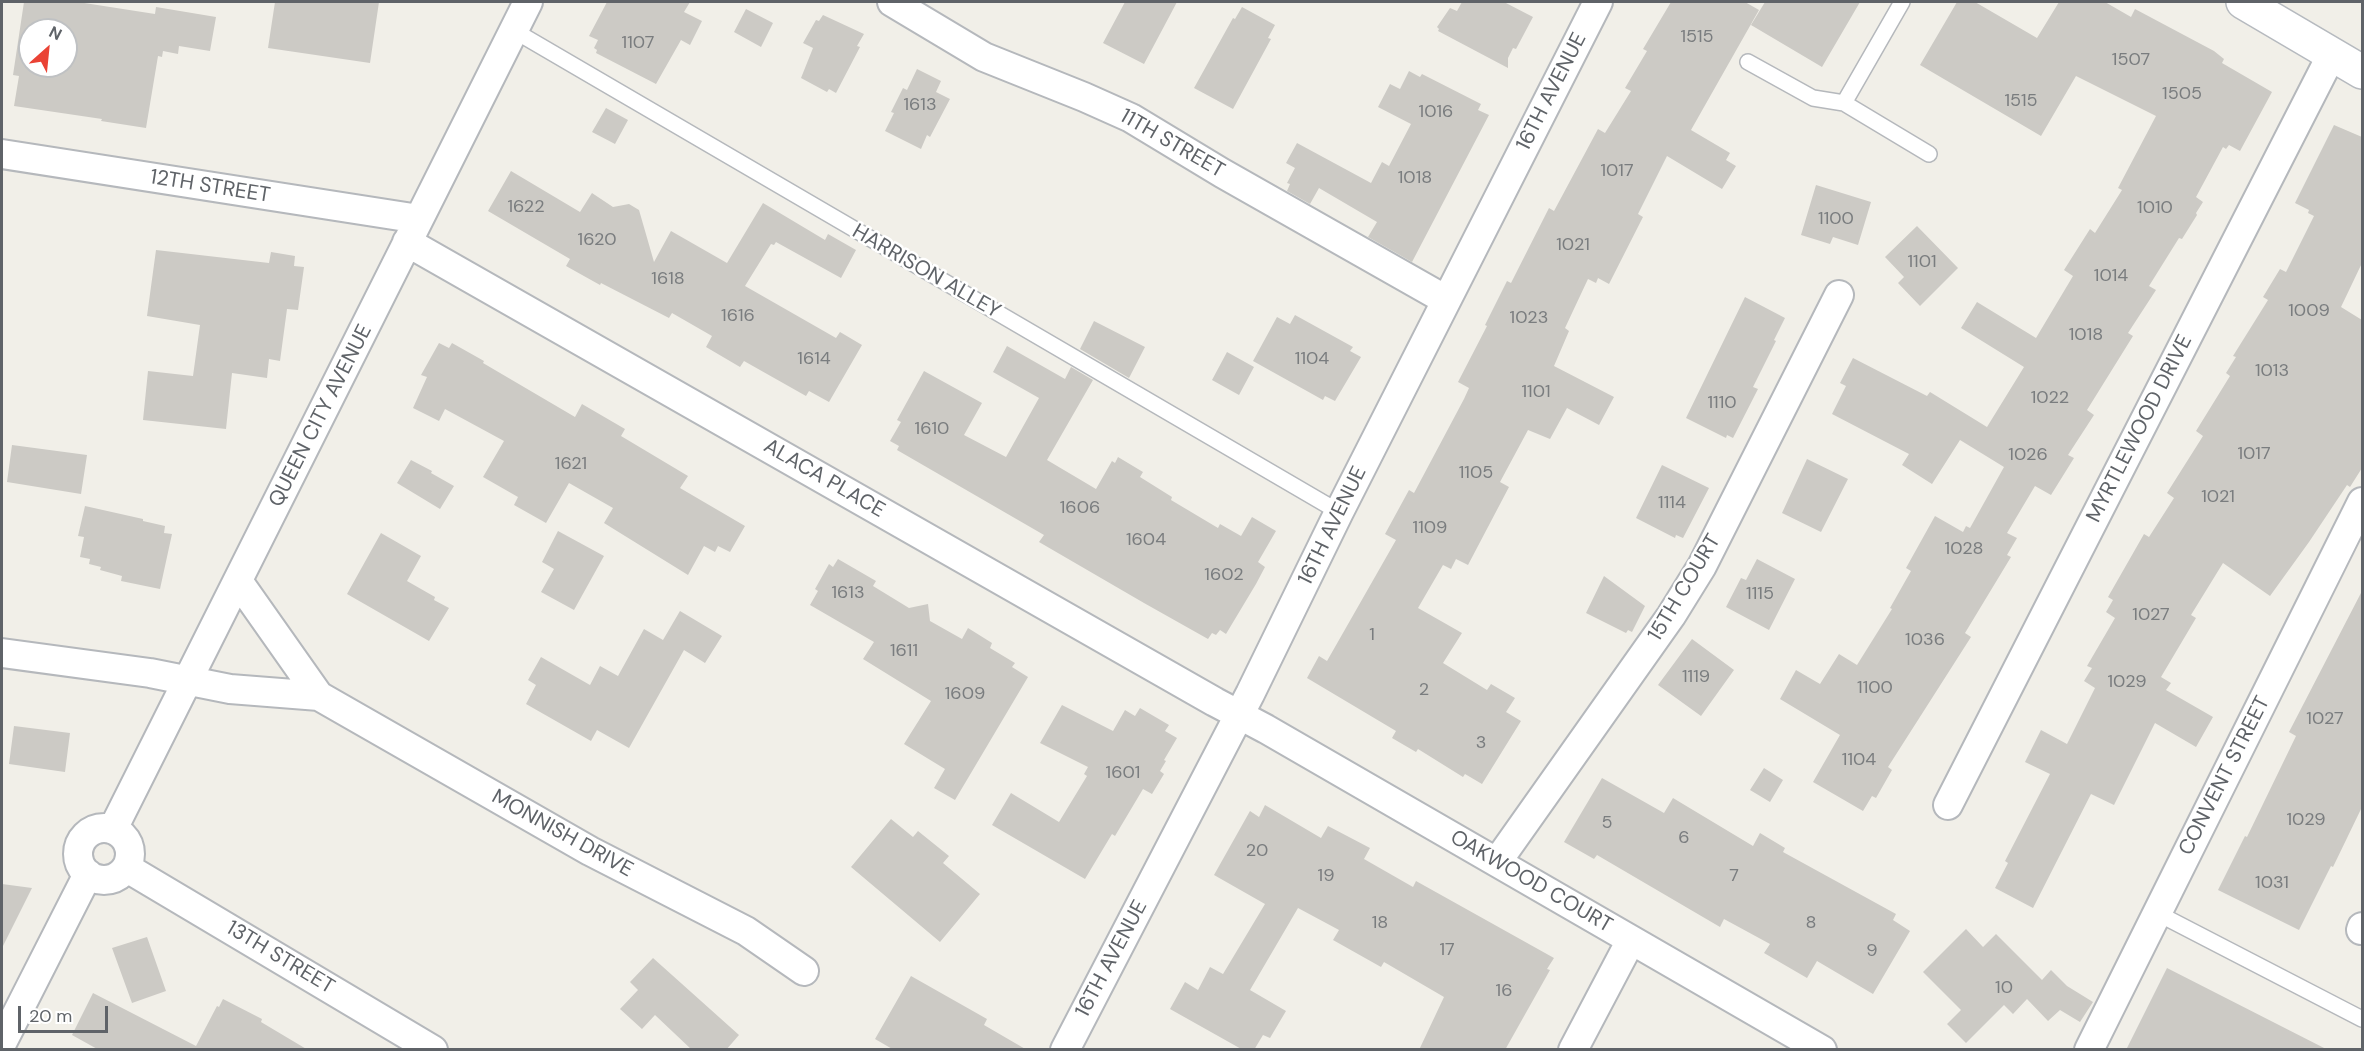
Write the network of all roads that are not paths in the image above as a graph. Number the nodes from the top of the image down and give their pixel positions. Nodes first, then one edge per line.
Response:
1 (528, 2) edge
2 (892, 2) edge
3 (1598, 2) edge
4 (1902, 2) edge
5 (2243, 2) edge
6 (513, 30) junction
7 (2332, 54) junction
8 (1748, 62) dead end
9 (2362, 72) edge
10 (1844, 103) junction
11 (2, 154) edge
12 (1929, 154) dead end
13 (413, 231) junction
14 (1839, 295) dead end
15 (1446, 300) junction
16 (2362, 502) edge
17 (1339, 512) junction
18 (238, 581) junction
19 (2, 653) edge
20 (188, 681) junction
21 (319, 696) junction
22 (1240, 715) junction
23 (1948, 806) dead end
24 (113, 829) junction
25 (1497, 862) junction
26 (127, 868) junction
27 (88, 874) junction
28 (2157, 913) junction
29 (1631, 940) junction
30 (804, 971) dead end
31 (2362, 1018) edge
32 (2, 1043) edge
33 (433, 1050) edge
34 (1065, 1050) edge
35 (1573, 1050) edge
36 (1822, 1050) edge
37 (2089, 1050) edge

1 - 6 street, QUEEN CITY AVENUE
2 - 15 street, 11TH STREET
3 - 15 street, 16TH AVENUE
4 - 10 lane
5 - 7 street
6 - 13 street, QUEEN CITY AVENUE
6 - 17 lane, HARRISON ALLEY
7 - 9 street
7 - 23 street, MYRTLEWOOD DRIVE
8 - 10 lane
10 - 12 lane
11 - 13 street, 12TH STREET
13 - 18 street, QUEEN CITY AVENUE
13 - 22 street, ALACA PLACE
14 - 25 street, 15TH COURT
15 - 17 street, 16TH AVENUE
16 - 28 street, CONVENT STREET
17 - 22 street, 16TH AVENUE
18 - 20 street, QUEEN CITY AVENUE
18 - 21 street, MONNISH DRIVE
19 - 20 street
20 - 21 street, MONNISH DRIVE
20 - 24 street, QUEEN CITY AVENUE
21 - 30 street, MONNISH DRIVE
22 - 25 street, OAKWOOD COURT
22 - 34 street, 16TH AVENUE
24 - 26 street
24 - 27 street
25 - 29 street, OAKWOOD COURT
26 - 27 street
26 - 33 street, 13TH STREET
27 - 32 street
28 - 31 lane
28 - 37 street, CONVENT STREET
29 - 35 street
29 - 36 street, OAKWOOD COURT

